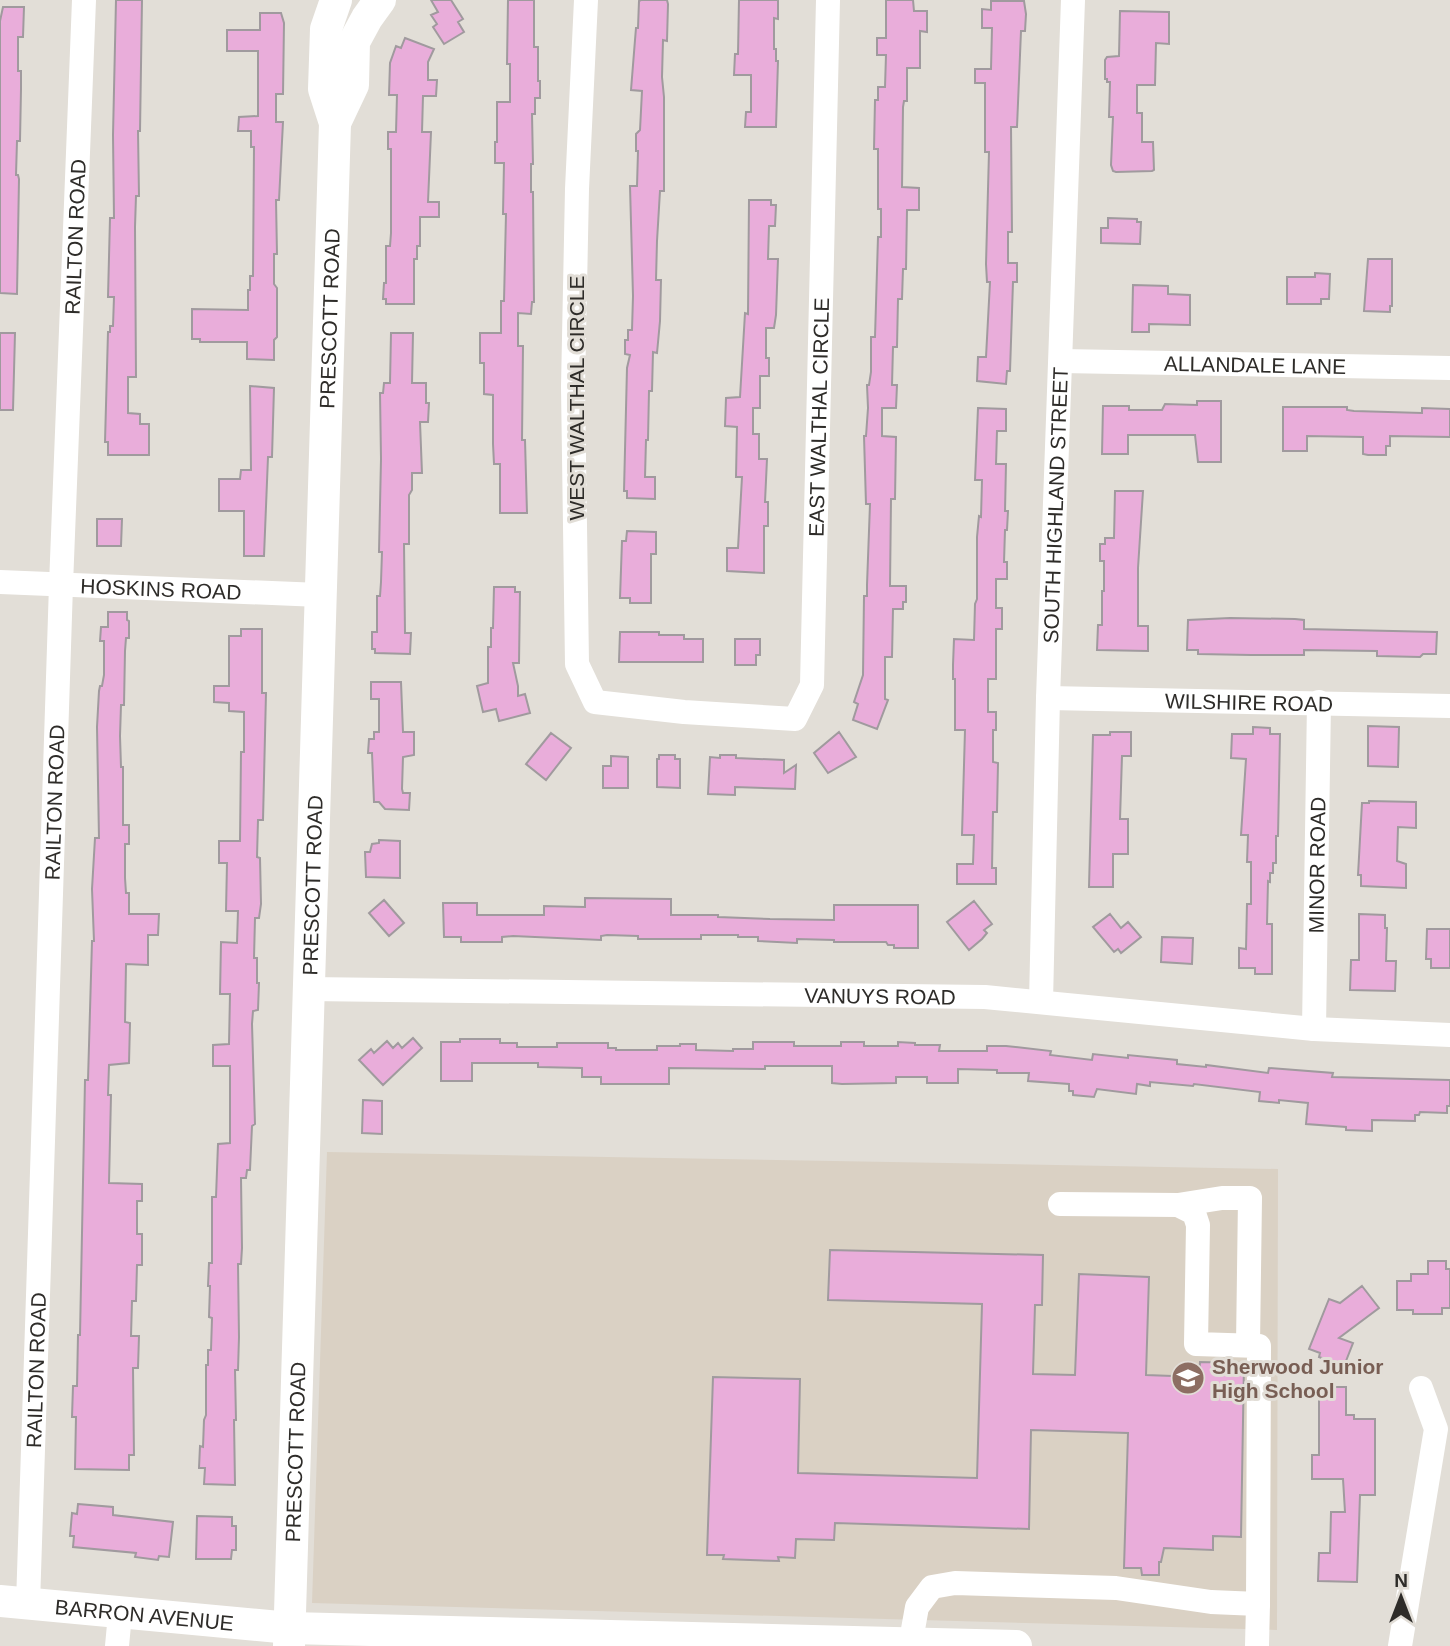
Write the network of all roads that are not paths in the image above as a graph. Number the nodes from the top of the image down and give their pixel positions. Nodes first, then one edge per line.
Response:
1 (84, 0) edge
2 (336, 0) edge
3 (380, 0) edge
4 (586, 0) edge
5 (828, 0) edge
6 (1072, 3) edge
7 (325, 15) edge
8 (335, 123) junction
9 (1061, 361) junction
10 (1450, 368) edge
11 (0, 582) edge
12 (61, 585) junction
13 (320, 595) junction
14 (1048, 698) junction
15 (1319, 702) junction
16 (1450, 706) edge
17 (684, 712) joint
18 (308, 989) junction
19 (1041, 1002) junction
20 (1314, 1029) junction
21 (1450, 1035) edge
22 (1060, 1204) dead end
23 (1178, 1205) junction
24 (1248, 1345) junction
25 (1421, 1388) dead end
26 (14, 1603) edge
27 (1258, 1604) junction
28 (120, 1614) junction
29 (290, 1637) edge
30 (684, 1642) edge
31 (910, 1644) edge
32 (117, 1646) edge
33 (1016, 1646) edge
34 (1257, 1646) edge
35 (1400, 1646) edge

1 - 12 street, RAILTON ROAD
2 - 7 main road, PRESCOTT ROAD
3 - 8 main road, PRESCOTT ROAD
4 - 17 street, WEST WALTHAL CIRCLE
5 - 17 street, EAST WALTHAL CIRCLE
6 - 9 street, SOUTH HIGHLAND STREET
7 - 8 main road, PRESCOTT ROAD
8 - 13 main road, PRESCOTT ROAD
9 - 10 street, ALLANDALE LANE
9 - 14 street, SOUTH HIGHLAND STREET
11 - 12 street, HOSKINS ROAD
12 - 13 street, HOSKINS ROAD
12 - 26 street, RAILTON ROAD
13 - 18 main road, PRESCOTT ROAD
14 - 15 street, WILSHIRE ROAD
14 - 19 street, SOUTH HIGHLAND STREET
15 - 16 street, WILSHIRE ROAD
15 - 20 street, MINOR ROAD
18 - 19 street, VANUYS ROAD
18 - 29 main road, PRESCOTT ROAD
19 - 20 street, VANUYS ROAD
20 - 21 street, VANUYS ROAD
22 - 23 street
23 - 24 street
23 - 24 street
24 - 27 street
25 - 35 street
26 - 28 main road, BARRON AVENUE
27 - 31 street
27 - 34 street
28 - 29 main road, BARRON AVENUE
28 - 32 street
29 - 30 main road, BARRON AVENUE
30 - 31 main road, BARRON AVENUE
31 - 33 main road, BARRON AVENUE

